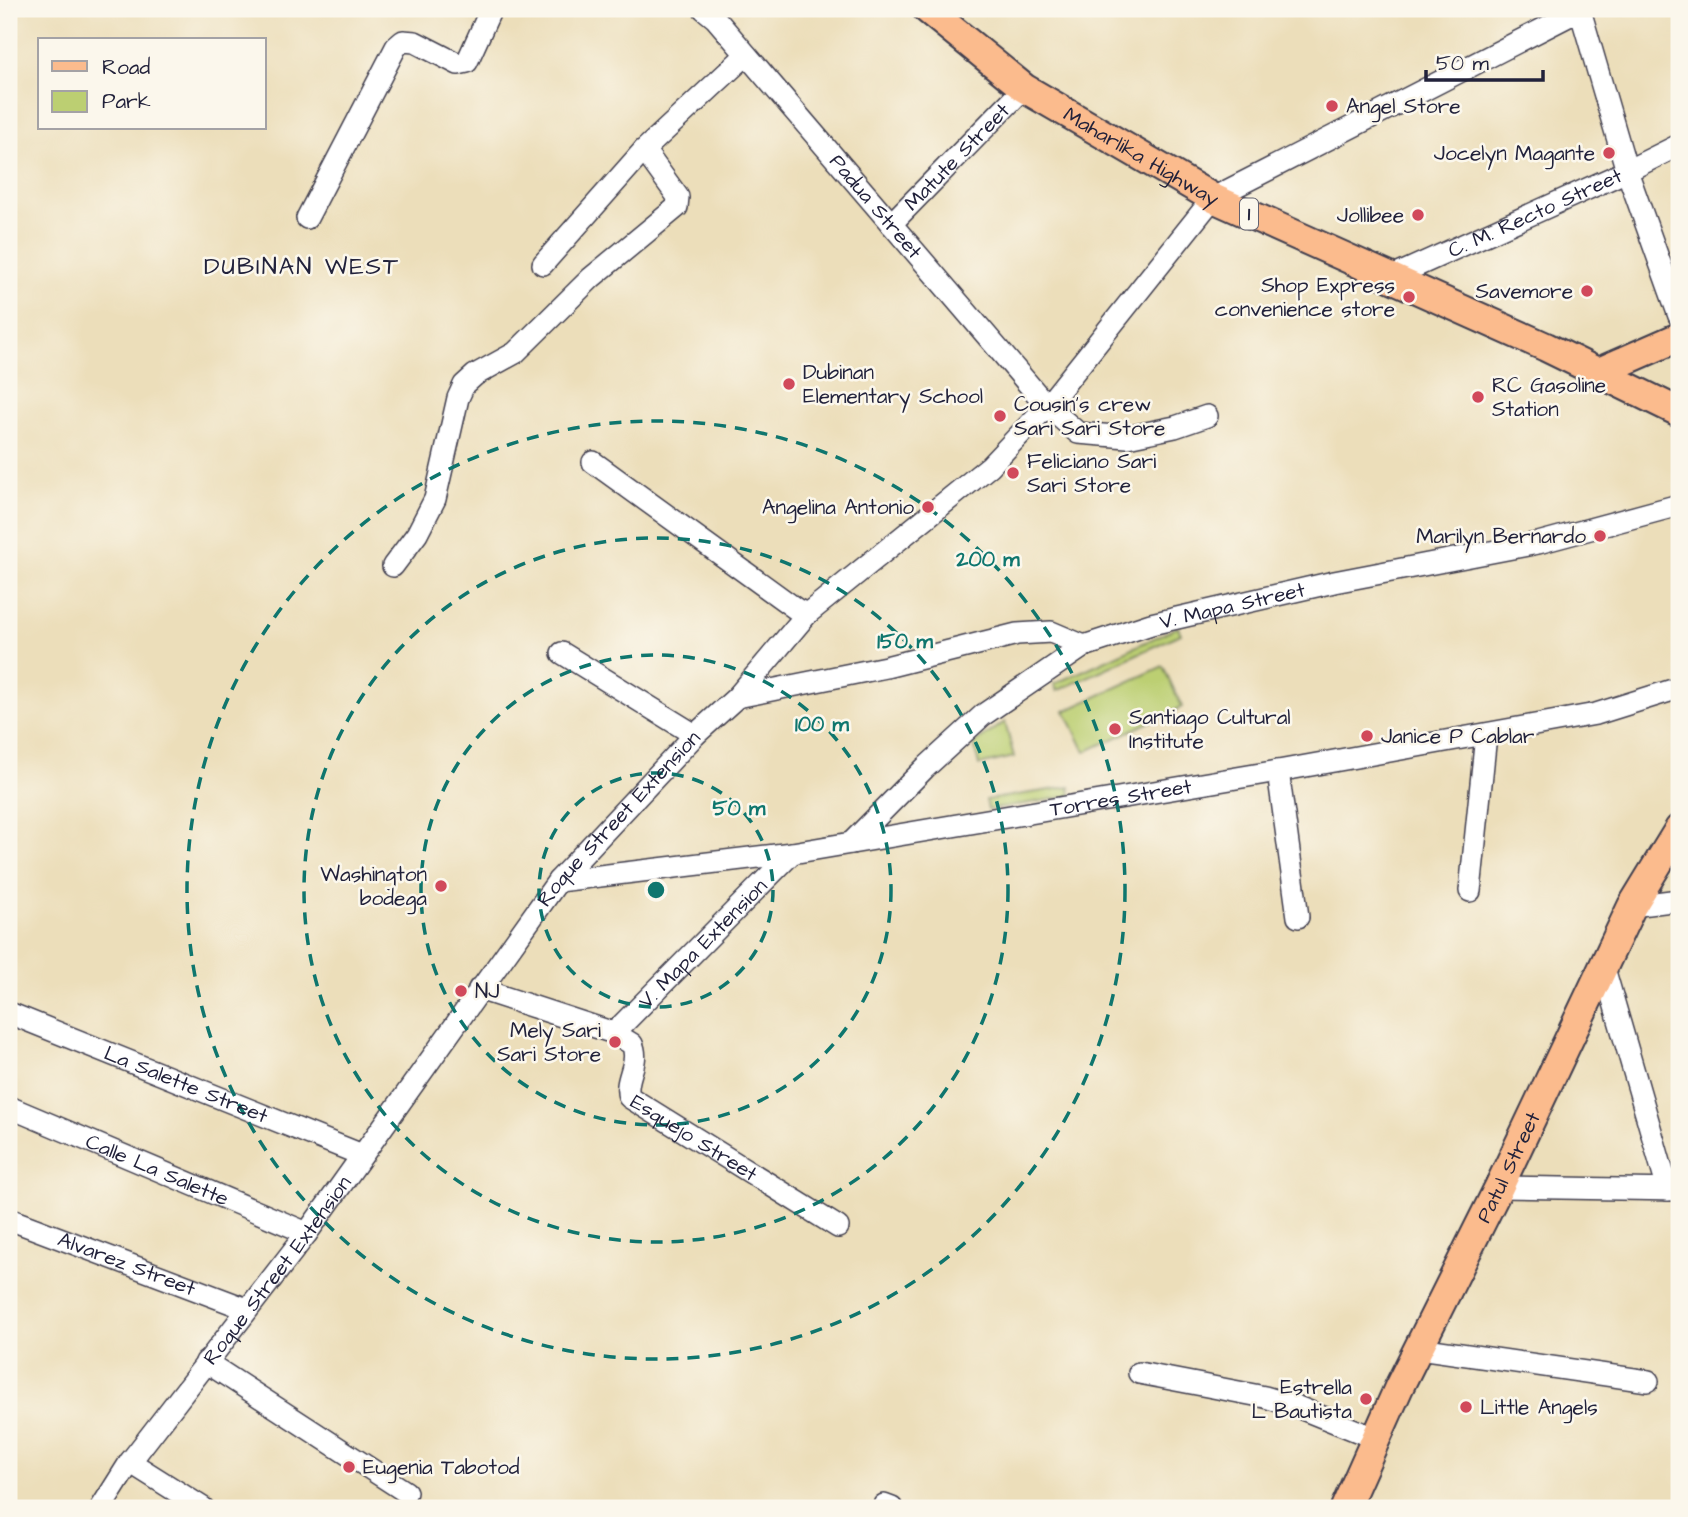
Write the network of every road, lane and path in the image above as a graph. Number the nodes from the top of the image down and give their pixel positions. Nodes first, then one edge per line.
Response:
1 (491, 9) edge
2 (927, 9) edge
3 (1580, 9) edge
4 (714, 12) edge
5 (746, 55) junction
6 (1024, 88) junction
7 (1679, 145) edge
8 (644, 150) junction
9 (1628, 171) junction
10 (1213, 198) junction
11 (307, 218) dead end
12 (891, 224) junction
13 (544, 264) dead end
14 (1390, 278) junction
15 (1679, 316) edge
16 (1679, 337) edge
17 (1599, 372) junction
18 (1047, 406) junction
19 (1679, 412) edge
20 (1207, 416) dead end
21 (593, 462) dead end
22 (1679, 505) edge
23 (393, 565) dead end
24 (807, 614) junction
25 (1084, 646) junction
26 (562, 653) dead end
27 (1679, 688) edge
28 (737, 697) junction
29 (695, 735) junction
30 (1486, 735) junction
31 (1278, 771) junction
32 (1679, 829) edge
33 (851, 843) junction
34 (792, 853) junction
35 (558, 881) junction
36 (1470, 891) dead end
37 (1679, 900) edge
38 (1632, 906) junction
39 (1298, 917) dead end
40 (1604, 968) junction
41 (479, 989) junction
42 (9, 1013) edge
43 (614, 1033) junction
44 (9, 1107) edge
45 (362, 1155) junction
46 (1499, 1187) junction
47 (1674, 1190) edge
48 (9, 1219) edge
49 (838, 1227) dead end
50 (307, 1233) junction
51 (247, 1309) junction
52 (1419, 1348) junction
53 (206, 1362) junction
54 (1139, 1373) dead end
55 (1648, 1381) dead end
56 (1377, 1439) junction
57 (130, 1462) junction
58 (406, 1492) dead end
59 (102, 1508) edge
60 (203, 1508) edge
61 (1345, 1508) edge

1 - 11 street
2 - 6 main road, Maharlika Highway / 1
3 - 9 street
3 - 10 street
4 - 5 street, Padua Street
5 - 8 street
5 - 12 street, Padua Street
6 - 10 main road, Maharlika Highway / 1
6 - 12 street, Matute Street
7 - 9 street, C. M. Recto Street
8 - 13 street
8 - 23 street
9 - 14 street, C. M. Recto Street
9 - 15 street
10 - 14 main road, Maharlika Highway / 1
10 - 18 street, Roque Street Extension
12 - 18 street, Padua Street
14 - 17 main road, Maharlika Highway / 1
16 - 17 main road
17 - 19 main road, Maharlika Highway / 1
18 - 20 street, Padua Street
18 - 24 street, Roque Street Extension
21 - 24 street
22 - 25 street, V. Mapa Street
24 - 28 street, Roque Street Extension
25 - 28 street
25 - 33 street, V. Mapa Street
26 - 29 street
27 - 30 street, Torres Street
28 - 29 street, Roque Street Extension
29 - 35 street, Roque Street Extension
30 - 31 street, Torres Street
30 - 36 street
31 - 33 street, Torres Street
31 - 39 street
32 - 38 main road, Patul Street
33 - 34 street, Torres Street
34 - 35 street, Torres Street
34 - 43 street, V. Mapa Extension
35 - 41 street, Roque Street Extension
37 - 38 street
38 - 40 main road, Patul Street
40 - 46 main road, Patul Street
40 - 47 street
41 - 43 street
41 - 45 street, Roque Street Extension
42 - 45 street, La Salette Street
43 - 49 street, Esquejo Street
44 - 50 street, Calle La Salette
45 - 50 street, Roque Street Extension
46 - 47 street
46 - 52 main road, Patul Street
48 - 51 street, Alvarez Street
50 - 51 street, Roque Street Extension
51 - 53 street, Roque Street Extension
52 - 55 street
52 - 56 main road, Patul Street
53 - 57 street, Roque Street Extension
53 - 58 street
54 - 56 street
56 - 61 main road, Patul Street
57 - 59 street, Roque Street Extension
57 - 60 street

